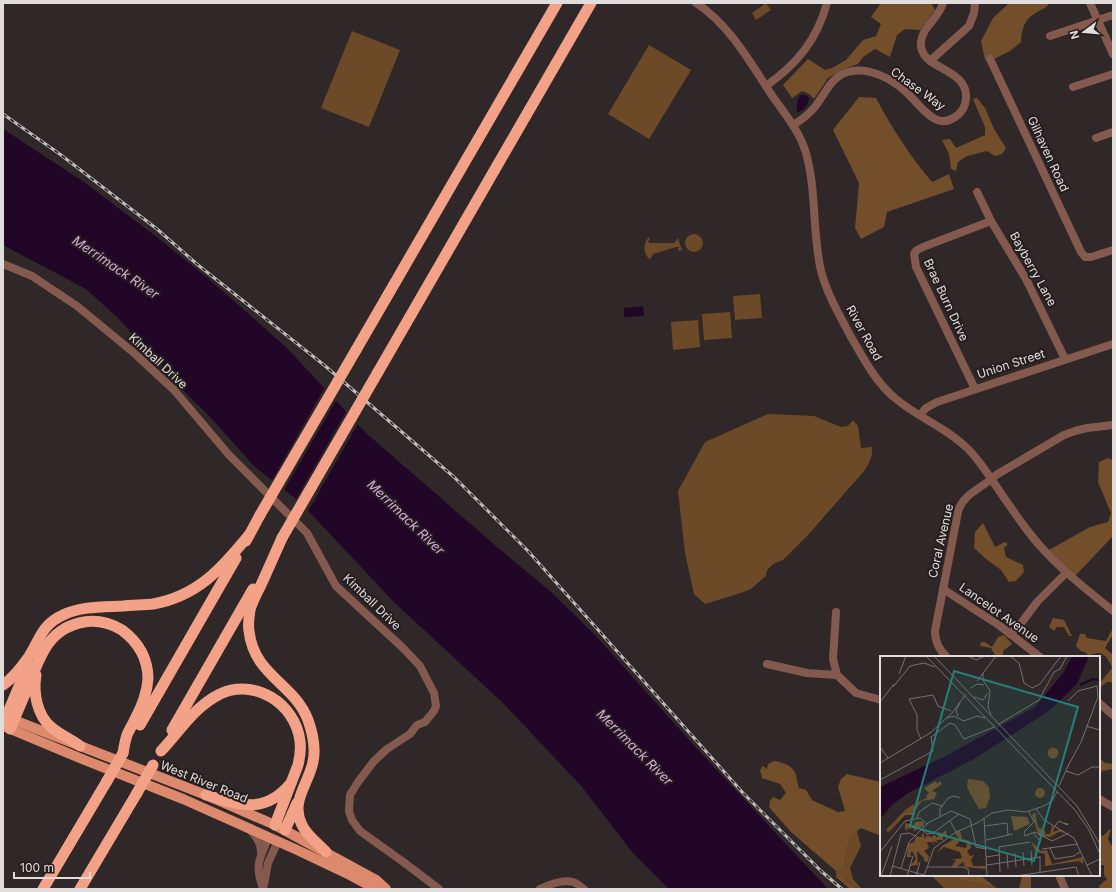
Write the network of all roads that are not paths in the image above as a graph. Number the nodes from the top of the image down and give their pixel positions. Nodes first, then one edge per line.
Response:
1 (557, 3) edge
2 (591, 3) edge
3 (696, 3) edge
4 (828, 3) edge
5 (943, 3) edge
6 (975, 3) edge
7 (1090, 3) edge
8 (1113, 15) edge
9 (1097, 20) junction
10 (1050, 36) dead end
11 (1113, 54) edge
12 (990, 59) dead end
13 (930, 61) junction
14 (1113, 74) edge
15 (766, 86) junction
16 (1073, 87) dead end
17 (793, 126) junction
18 (1113, 132) edge
19 (1096, 138) dead end
20 (977, 192) dead end
21 (991, 221) junction
22 (1113, 250) edge
23 (3, 264) edge
24 (1113, 344) edge
25 (1065, 359) junction
26 (975, 388) junction
27 (920, 415) junction
28 (1113, 425) edge
29 (992, 480) junction
30 (249, 535) junction
31 (282, 538) junction
32 (1066, 573) junction
33 (943, 589) junction
34 (1113, 611) edge
35 (836, 612) dead end
36 (1010, 634) junction
37 (947, 656) edge
38 (1039, 656) edge
39 (32, 662) junction
40 (767, 664) dead end
41 (836, 675) junction
42 (3, 685) edge
43 (880, 700) edge
44 (1100, 705) edge
45 (1113, 715) edge
46 (7, 722) edge
47 (80, 746) junction
48 (161, 751) junction
49 (123, 753) junction
50 (294, 780) junction
51 (206, 795) junction
52 (1100, 799) edge
53 (298, 802) junction
54 (1113, 807) edge
55 (246, 827) junction
56 (280, 828) junction
57 (273, 839) junction
58 (326, 852) junction
59 (261, 857) junction
60 (1059, 876) edge
61 (264, 888) edge
62 (43, 889) edge
63 (80, 889) edge
64 (376, 889) edge
65 (386, 889) edge
66 (439, 889) edge
67 (540, 889) edge
68 (584, 889) edge
69 (1065, 889) edge

1 - 30 highway, bridge
2 - 31 highway, bridge
3 - 15 street, River Road
4 - 15 street
5 - 13 street
6 - 13 street
7 - 9 street
8 - 9 street
9 - 10 street
9 - 11 street
12 - 22 street, Gilhaven Road
13 - 17 street, Chase Way
14 - 16 street
15 - 17 street, River Road
17 - 27 street, River Road
18 - 19 street
20 - 21 street, Bayberry Lane
21 - 25 street, Bayberry Lane
21 - 26 street, Brae Burn Drive
23 - 66 street, Kimball Drive
24 - 25 street, Union Street
25 - 26 street, Union Street
26 - 27 street, Union Street
27 - 29 street, River Road
28 - 29 street, Coral Avenue
29 - 32 street, River Road
29 - 33 street, Coral Avenue
30 - 39 highway
30 - 49 highway
31 - 48 highway
31 - 53 highway
32 - 34 street, River Road
32 - 36 street
33 - 36 street, Lancelot Avenue
33 - 37 street, Coral Avenue
35 - 41 street
36 - 38 street, Lancelot Avenue
39 - 42 highway
39 - 46 highway
39 - 47 highway
39 - 49 highway
40 - 41 street
41 - 43 street
44 - 45 street
46 - 47 main road, West River Road
46 - 55 main road, West River Road
47 - 51 main road, West River Road
48 - 50 highway
48 - 63 highway, bridge
49 - 62 highway, bridge
50 - 51 highway
50 - 56 highway
51 - 56 main road, West River Road
52 - 54 street
53 - 56 highway
53 - 58 highway
55 - 57 main road, West River Road
55 - 59 street
56 - 57 main road
56 - 58 main road, West River Road
57 - 59 street
57 - 61 street
57 - 64 main road, West River Road
58 - 65 main road, West River Road
59 - 61 street
60 - 69 street
67 - 68 street

